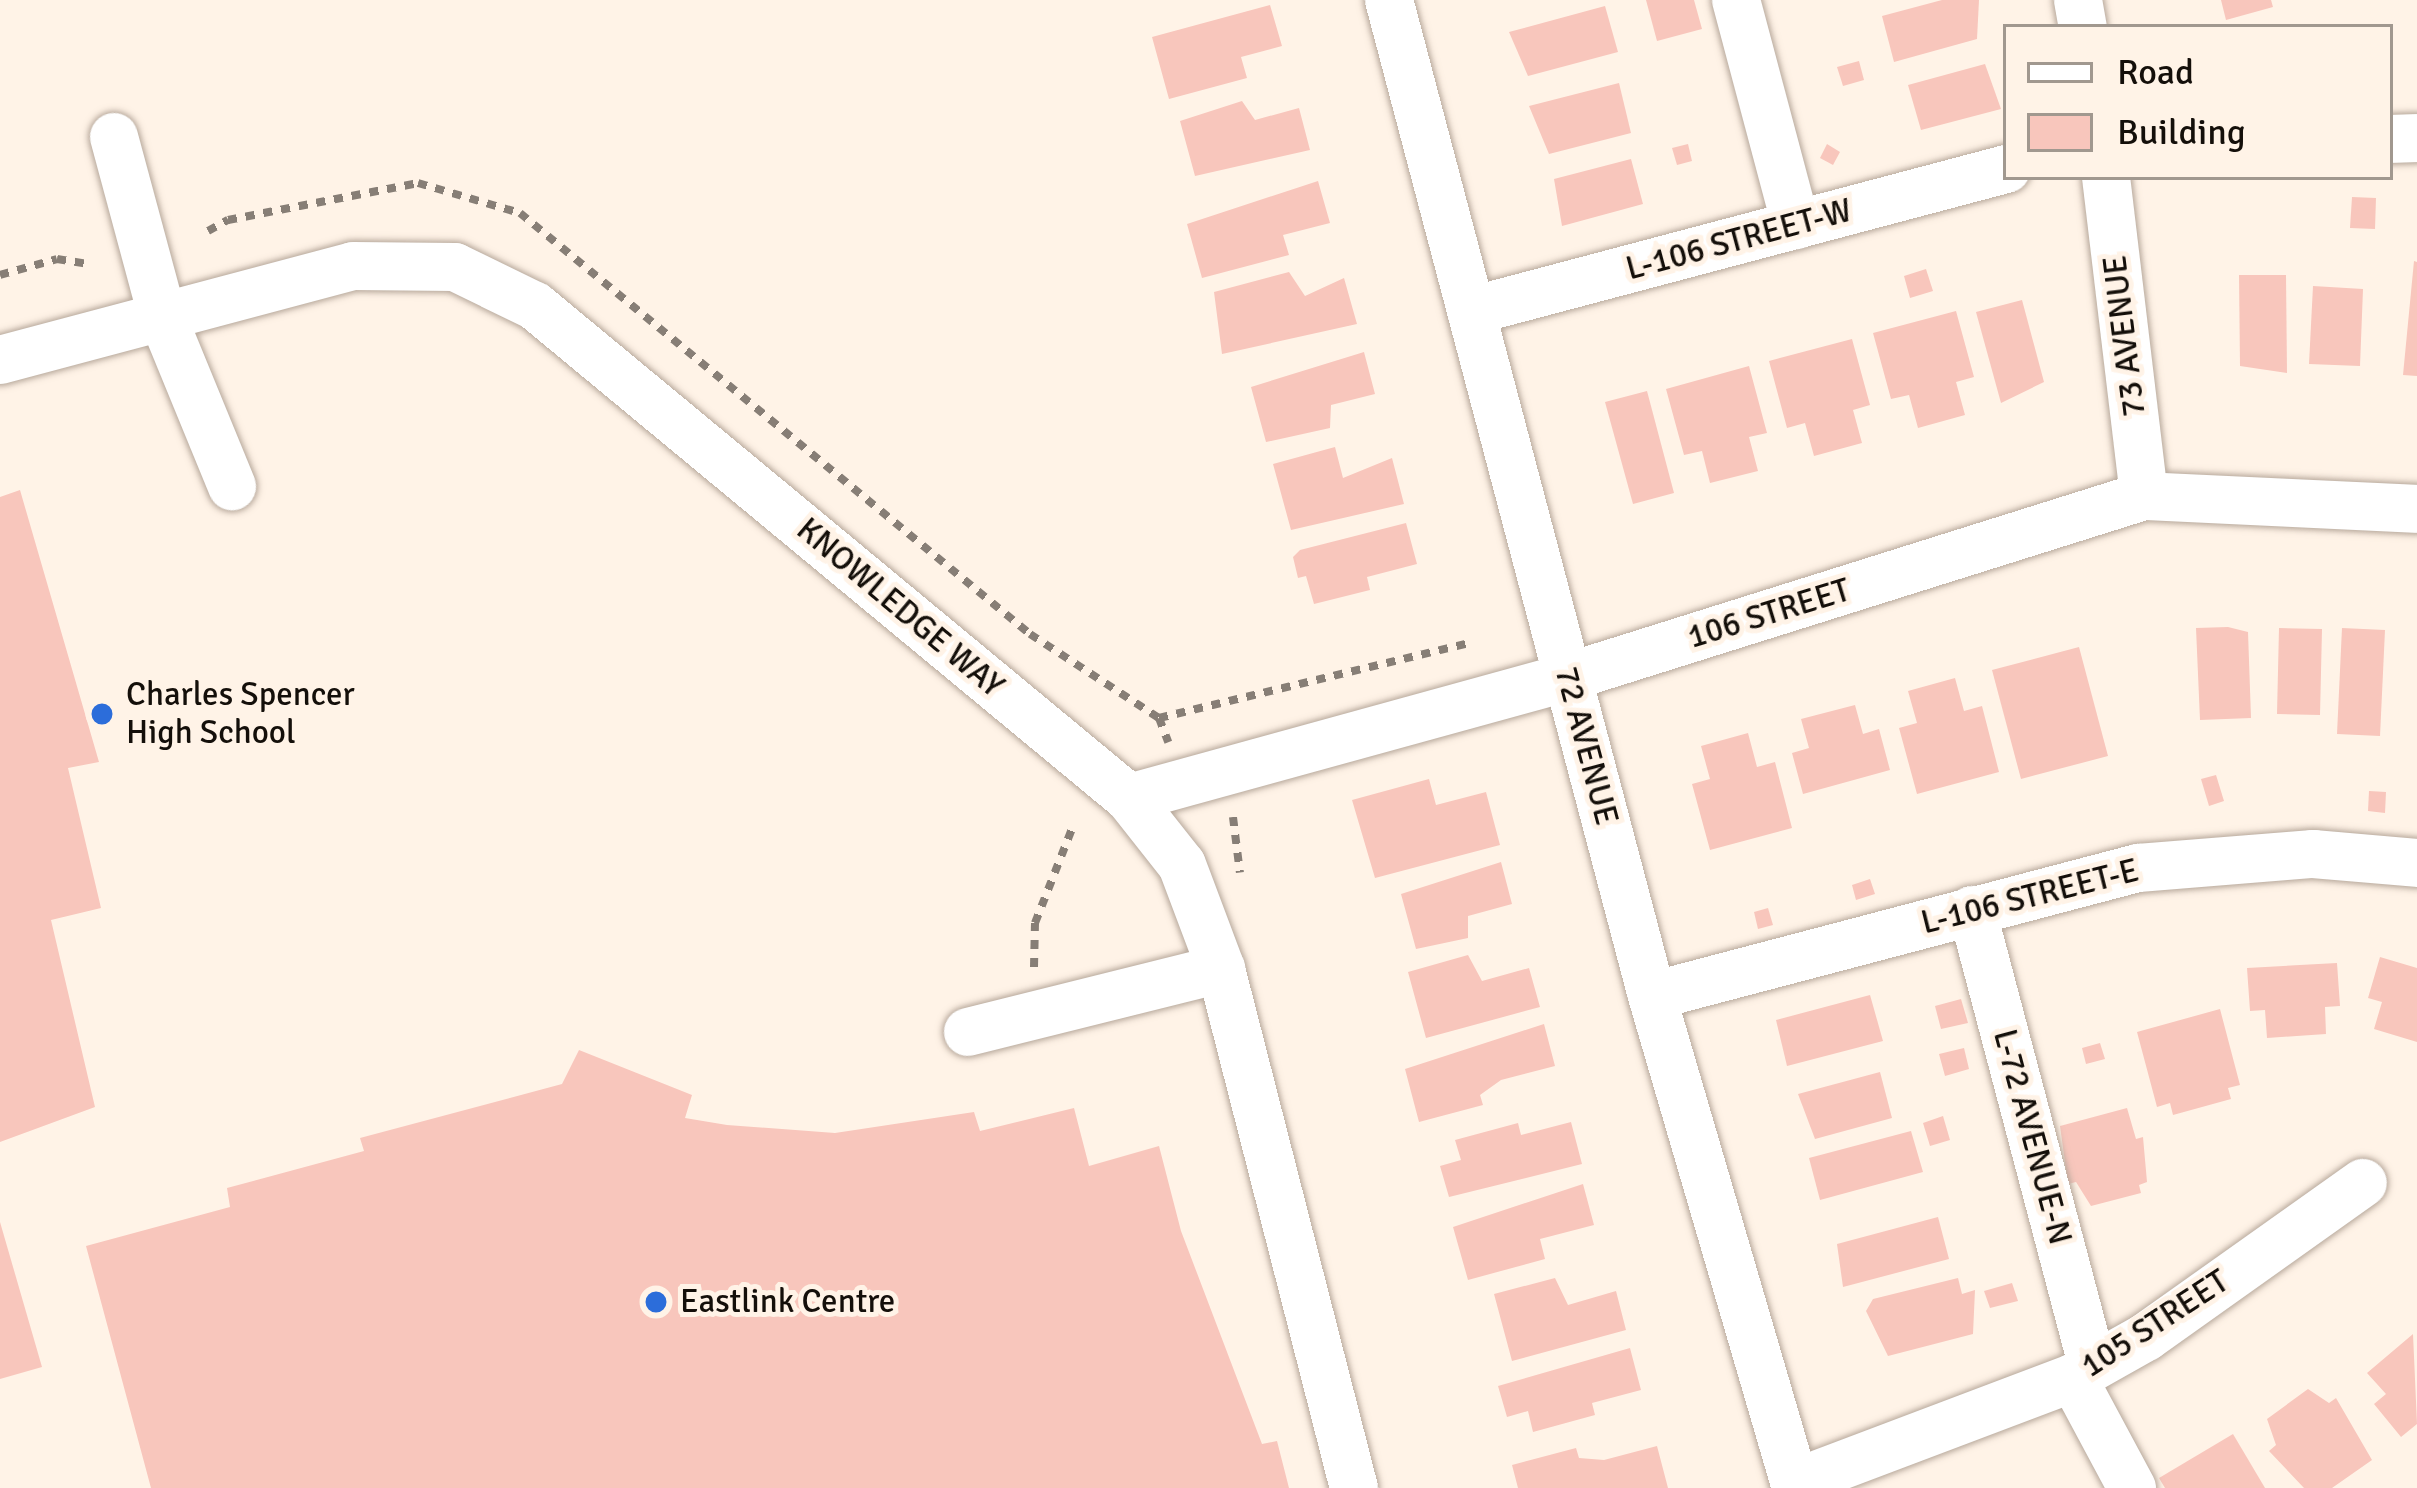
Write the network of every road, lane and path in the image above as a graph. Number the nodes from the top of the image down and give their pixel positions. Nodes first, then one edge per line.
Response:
1 (1389, 0) edge
2 (1736, 0) edge
3 (114, 137) dead end
4 (2003, 170) edge
5 (2106, 180) edge
6 (1796, 225) junction
7 (88, 264) dead end
8 (0, 275) edge
9 (1472, 311) junction
10 (163, 318) junction
11 (0, 360) edge
12 (232, 485) dead end
13 (2144, 496) junction
14 (2417, 509) edge
15 (1473, 642) dead end
16 (1568, 677) junction
17 (1159, 718) dead end
18 (1130, 798) junction
19 (1073, 826) dead end
20 (2417, 863) edge
21 (1972, 910) junction
22 (1222, 969) junction
23 (1034, 975) dead end
24 (1652, 996) junction
25 (968, 1033) dead end
26 (2363, 1183) dead end
27 (2082, 1371) junction
28 (1796, 1485) edge
29 (1354, 1488) edge
30 (2132, 1488) edge

1 - 9 street, 72 AVENUE
2 - 6 street
3 - 10 street
4 - 6 street, L-106 STREET-W
5 - 13 street, 73 AVENUE
6 - 9 street, L-106 STREET-W
7 - 8 path
9 - 16 street, 72 AVENUE
10 - 11 street, KNOWLEDGE WAY
10 - 12 street
10 - 18 street, KNOWLEDGE WAY
13 - 14 street, 106 STREET
13 - 16 street, 106 STREET
15 - 17 path
16 - 18 street, 106 STREET
16 - 24 street, 72 AVENUE
18 - 22 street, KNOWLEDGE WAY
19 - 23 path
20 - 21 street, L-106 STREET-E
21 - 24 street, L-106 STREET-E
21 - 27 street, L-72 AVENUE-N
22 - 25 street
22 - 29 street, KNOWLEDGE WAY
24 - 28 street, 72 AVENUE
26 - 27 street, 105 STREET
27 - 28 street, 105 STREET
27 - 30 street, L-72 AVENUE-N

